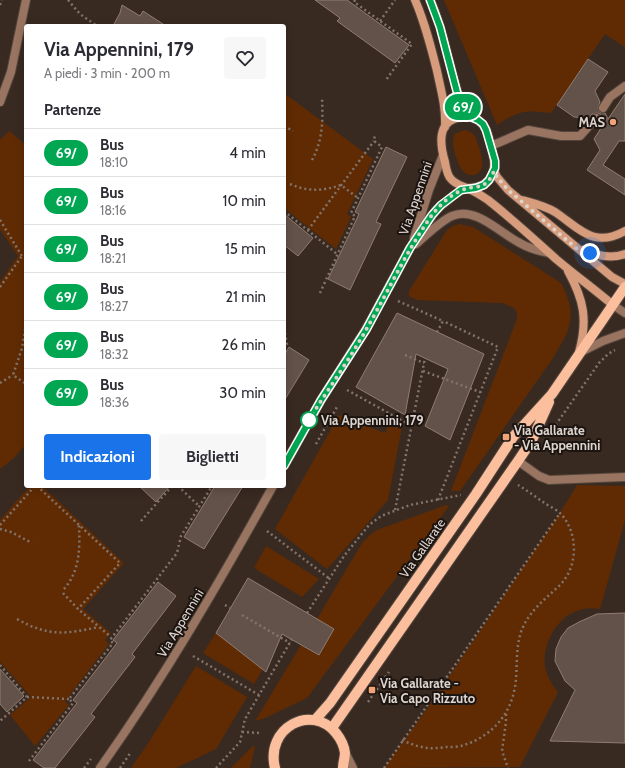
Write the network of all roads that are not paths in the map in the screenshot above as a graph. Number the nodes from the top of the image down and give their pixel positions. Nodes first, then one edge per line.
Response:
1 (26, 0) edge
2 (415, 0) edge
3 (430, 0) edge
4 (625, 86) edge
5 (0, 102) edge
6 (603, 108) dead end
7 (471, 117) junction
8 (596, 118) dead end
9 (445, 127) junction
10 (491, 146) junction
11 (443, 155) junction
12 (494, 171) junction
13 (468, 188) junction
14 (519, 200) junction
15 (625, 231) edge
16 (410, 248) junction
17 (576, 248) junction
18 (549, 253) junction
19 (625, 254) edge
20 (566, 267) junction
21 (625, 286) edge
22 (612, 305) junction
23 (625, 313) edge
24 (625, 333) edge
25 (578, 354) junction
26 (552, 394) junction
27 (286, 462) edge
28 (518, 462) junction
29 (625, 476) edge
30 (272, 488) edge
31 (315, 720) junction
32 (332, 728) junction
33 (345, 752) junction
34 (100, 768) edge
35 (275, 768) edge
36 (343, 768) edge
37 (353, 768) edge

1 - 5 street
2 - 9 street, Via Appennini
3 - 7 street
4 - 6 street
7 - 9 street
7 - 10 street
8 - 10 street
9 - 11 street, Via Appennini
10 - 12 street
11 - 13 street, Via Appennini
11 - 16 street, Via Appennini
12 - 13 street, Via Appennini
12 - 14 street
13 - 16 street, Via Appennini
13 - 18 street, Via Appennini
14 - 15 street
14 - 17 street
16 - 18 street, Via Appennini
16 - 27 street, Via Appennini
17 - 19 street
17 - 21 street
18 - 20 street, Via Appennini
20 - 22 street, Via Appennini
20 - 25 street, Via Appennini
21 - 22 main road, Via Gallarate
22 - 23 street
22 - 25 main road, Via Gallarate
24 - 25 street
25 - 26 main road, Via Gallarate
26 - 28 main road, Via Gallarate
26 - 31 main road, Via Gallarate
28 - 29 street
28 - 32 main road, Via Gallarate
30 - 34 street, Via Appennini
31 - 32 main road
31 - 35 main road
32 - 33 main road
33 - 36 main road
33 - 37 street

